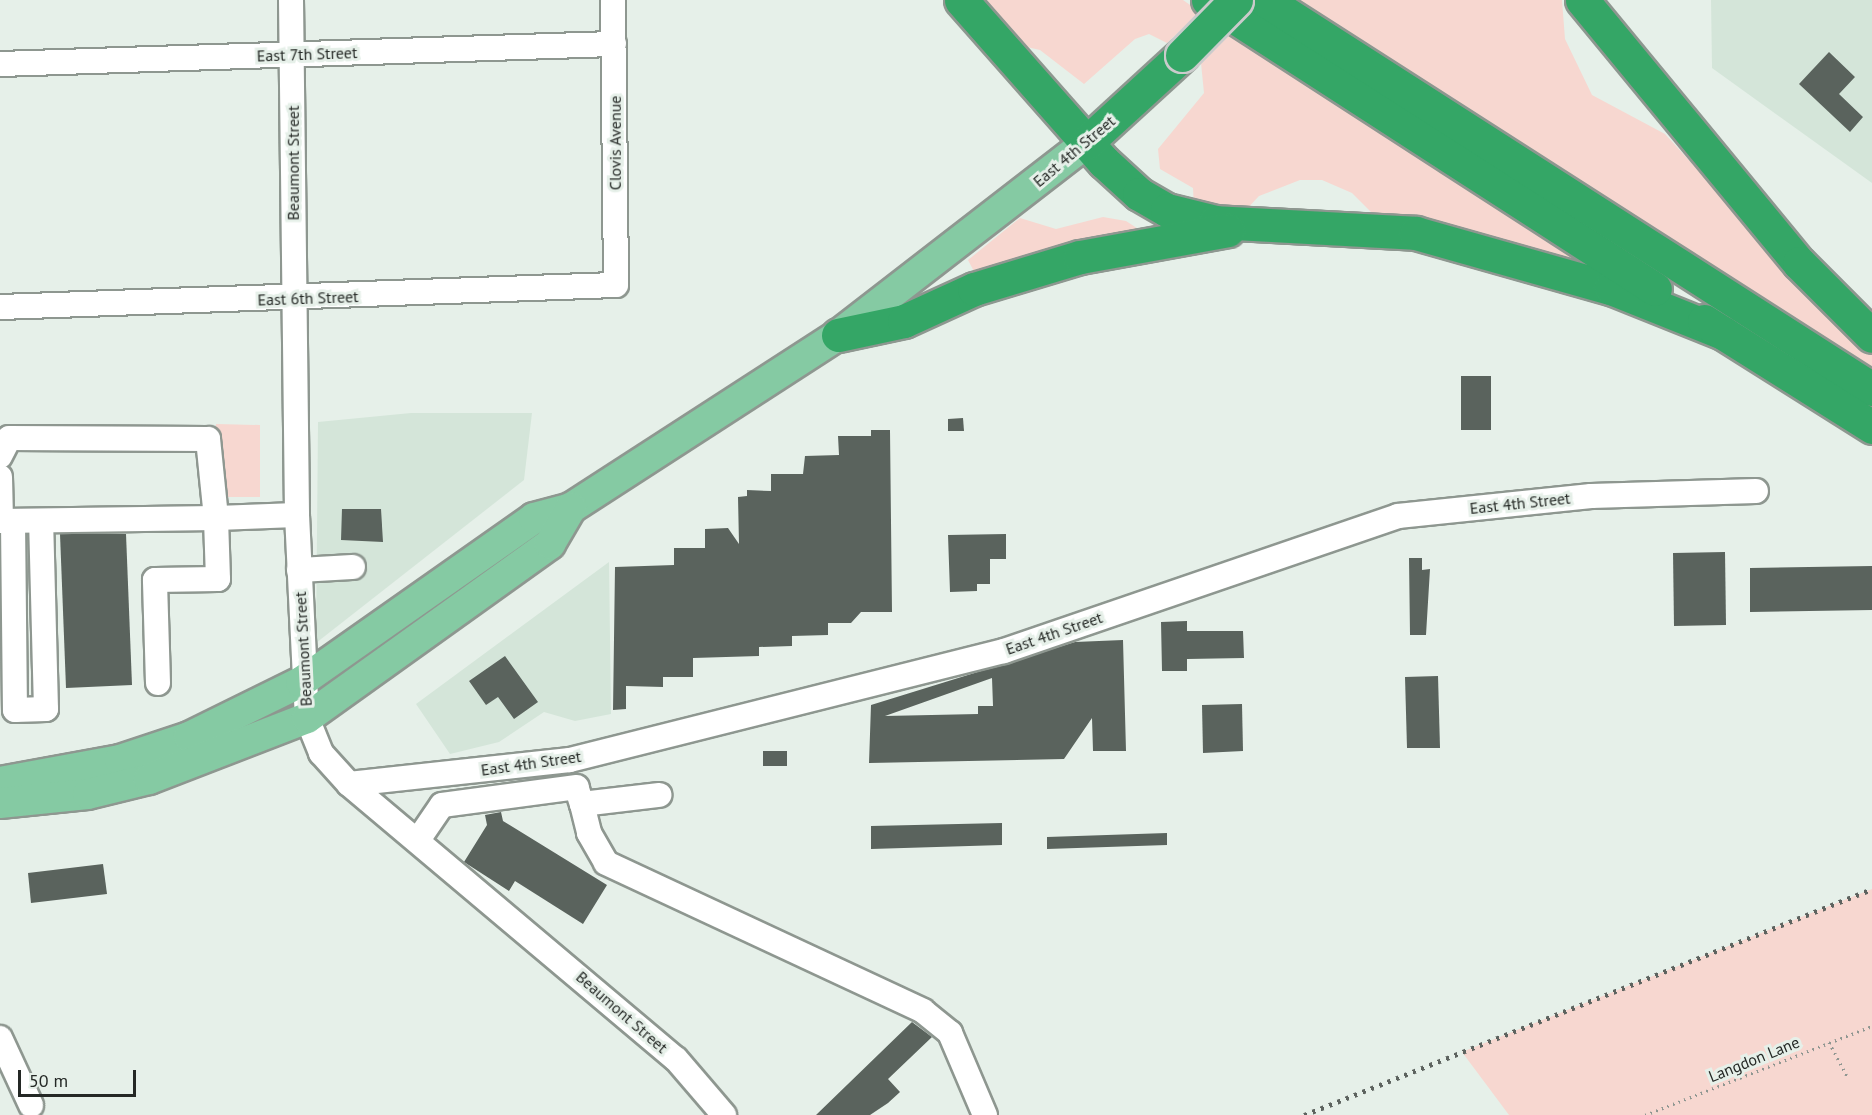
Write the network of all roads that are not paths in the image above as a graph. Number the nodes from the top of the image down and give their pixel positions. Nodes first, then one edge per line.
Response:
1 (291, 0) edge
2 (613, 0) edge
3 (961, 0) edge
4 (1208, 0) edge
5 (1236, 0) edge
6 (1265, 0) edge
7 (1588, 5) edge
8 (614, 44) junction
9 (293, 55) junction
10 (0, 64) edge
11 (1086, 143) junction
12 (1256, 224) junction
13 (616, 285) joint
14 (293, 299) junction
15 (0, 307) edge
16 (1723, 333) junction
17 (838, 335) junction
18 (1872, 336) edge
19 (1872, 389) edge
20 (1872, 427) edge
21 (0, 456) edge
22 (0, 477) edge
23 (1756, 491) dead end
24 (571, 508) junction
25 (297, 515) junction
26 (216, 518) junction
27 (5, 522) edge
28 (41, 522) junction
29 (353, 567) dead end
30 (299, 570) junction
31 (301, 682) junction
32 (158, 683) dead end
33 (307, 718) junction
34 (570, 760) junction
35 (494, 769) junction
36 (439, 775) junction
37 (0, 782) edge
38 (349, 784) junction
39 (579, 795) junction
40 (659, 795) dead end
41 (498, 797) junction
42 (0, 803) edge
43 (442, 805) junction
44 (418, 840) junction
45 (0, 1038) edge
46 (31, 1105) dead end
47 (724, 1115) edge
48 (985, 1115) edge

1 - 9 street, Beaumont Street
2 - 8 street, Clovis Avenue
3 - 11 highway
4 - 16 highway
5 - 11 highway, East 4th Street, bridge
6 - 19 highway
7 - 18 highway
8 - 9 street, East 7th Street
8 - 13 street, Clovis Avenue
9 - 10 street, East 7th Street
9 - 14 street, Beaumont Street
11 - 12 highway
11 - 17 main road, East 4th Street
12 - 16 highway
12 - 17 highway
13 - 14 street, East 6th Street
14 - 15 street, East 6th Street
14 - 25 street, Beaumont Street
16 - 20 highway
17 - 24 main road, East 4th Street
21 - 26 street
22 - 27 street
23 - 34 street, East 4th Street
24 - 31 main road, East 4th Street
24 - 33 main road, East 4th Street
25 - 26 street
25 - 30 street, Beaumont Street
26 - 28 street
26 - 32 street
27 - 28 street
27 - 28 street
29 - 30 street
30 - 31 street, Beaumont Street
31 - 33 street, Beaumont Street
31 - 37 main road, East 4th Street
33 - 38 street, Beaumont Street
33 - 42 main road, East 4th Street
34 - 35 street, East 4th Street
34 - 39 street
35 - 36 street, East 4th Street
35 - 41 street
36 - 38 street, East 4th Street
36 - 43 street
38 - 44 street, Beaumont Street
39 - 40 street
39 - 41 street
39 - 48 street
41 - 43 street
43 - 44 street
44 - 47 street, Beaumont Street
45 - 46 street

